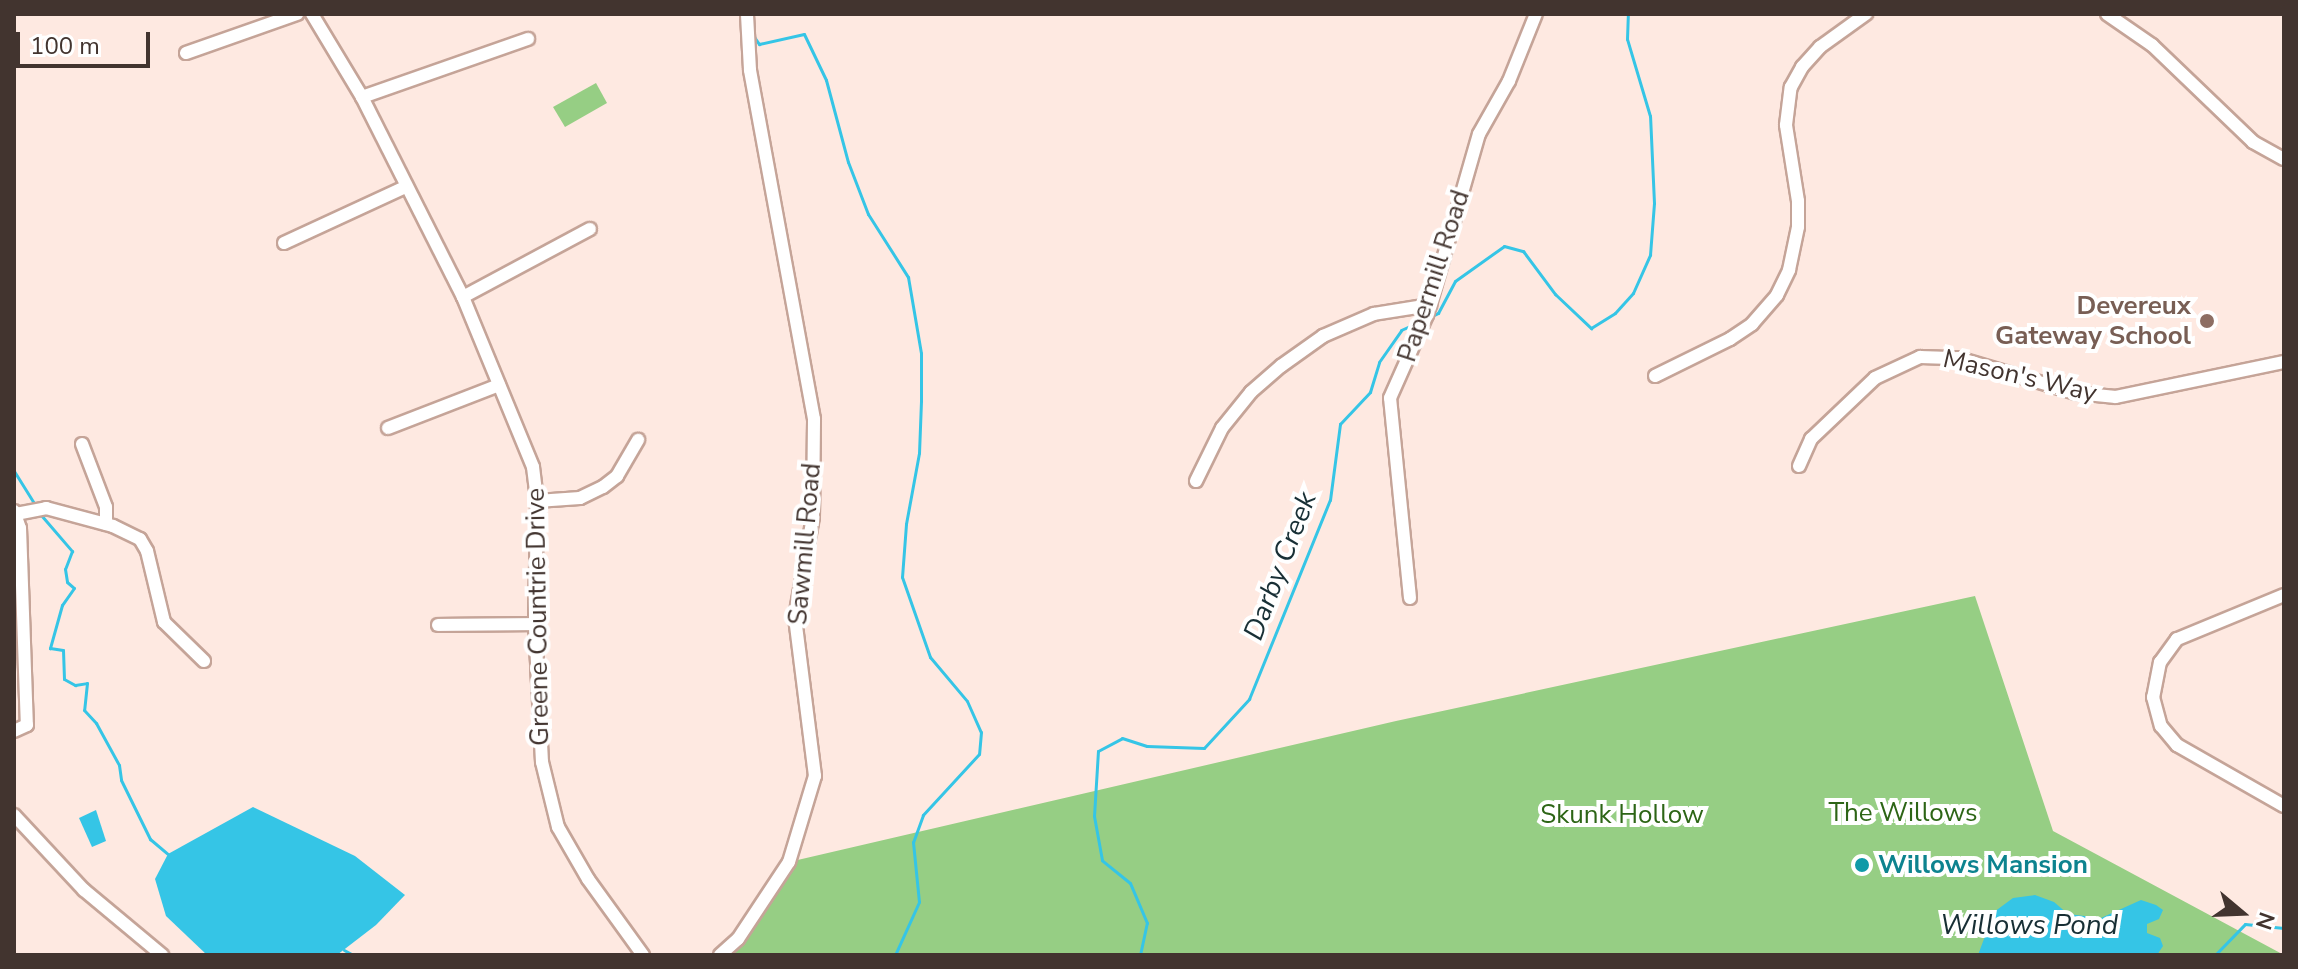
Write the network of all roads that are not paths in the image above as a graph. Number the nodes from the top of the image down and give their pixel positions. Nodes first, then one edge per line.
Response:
1 (297, 14) edge
2 (312, 14) edge
3 (747, 14) edge
4 (1536, 14) edge
5 (1866, 14) edge
6 (2107, 14) edge
7 (528, 39) dead end
8 (186, 53) dead end
9 (362, 97) junction
10 (2284, 159) edge
11 (405, 187) junction
12 (590, 229) dead end
13 (284, 243) dead end
14 (463, 297) junction
15 (1428, 310) junction
16 (2284, 362) edge
17 (1655, 376) dead end
18 (499, 385) junction
19 (388, 428) dead end
20 (638, 440) dead end
21 (82, 444) dead end
22 (1799, 466) dead end
23 (1196, 481) dead end
24 (537, 501) junction
25 (15, 513) edge
26 (106, 524) junction
27 (2284, 595) edge
28 (1410, 598) dead end
29 (18, 608) edge
30 (535, 624) junction
31 (438, 625) dead end
32 (204, 661) dead end
33 (14, 731) edge
34 (2284, 806) edge
35 (14, 815) edge
36 (162, 955) edge
37 (643, 955) edge
38 (720, 955) edge

1 - 8 street
2 - 9 street, Greene Countrie Drive
3 - 38 street, Sawmill Road
4 - 15 street, Papermill Road
5 - 17 street
6 - 10 street
7 - 9 street
9 - 11 street, Greene Countrie Drive
11 - 13 street
11 - 14 street, Greene Countrie Drive
12 - 14 street
14 - 18 street, Greene Countrie Drive
15 - 23 street
15 - 28 street, Papermill Road
16 - 22 street, Mason's Way
18 - 19 street
18 - 24 street, Greene Countrie Drive
20 - 24 street
21 - 26 street
24 - 30 street, Greene Countrie Drive
25 - 26 street
25 - 29 street
26 - 32 street
27 - 34 street
29 - 33 street
30 - 31 street
30 - 37 street, Greene Countrie Drive
35 - 36 street

